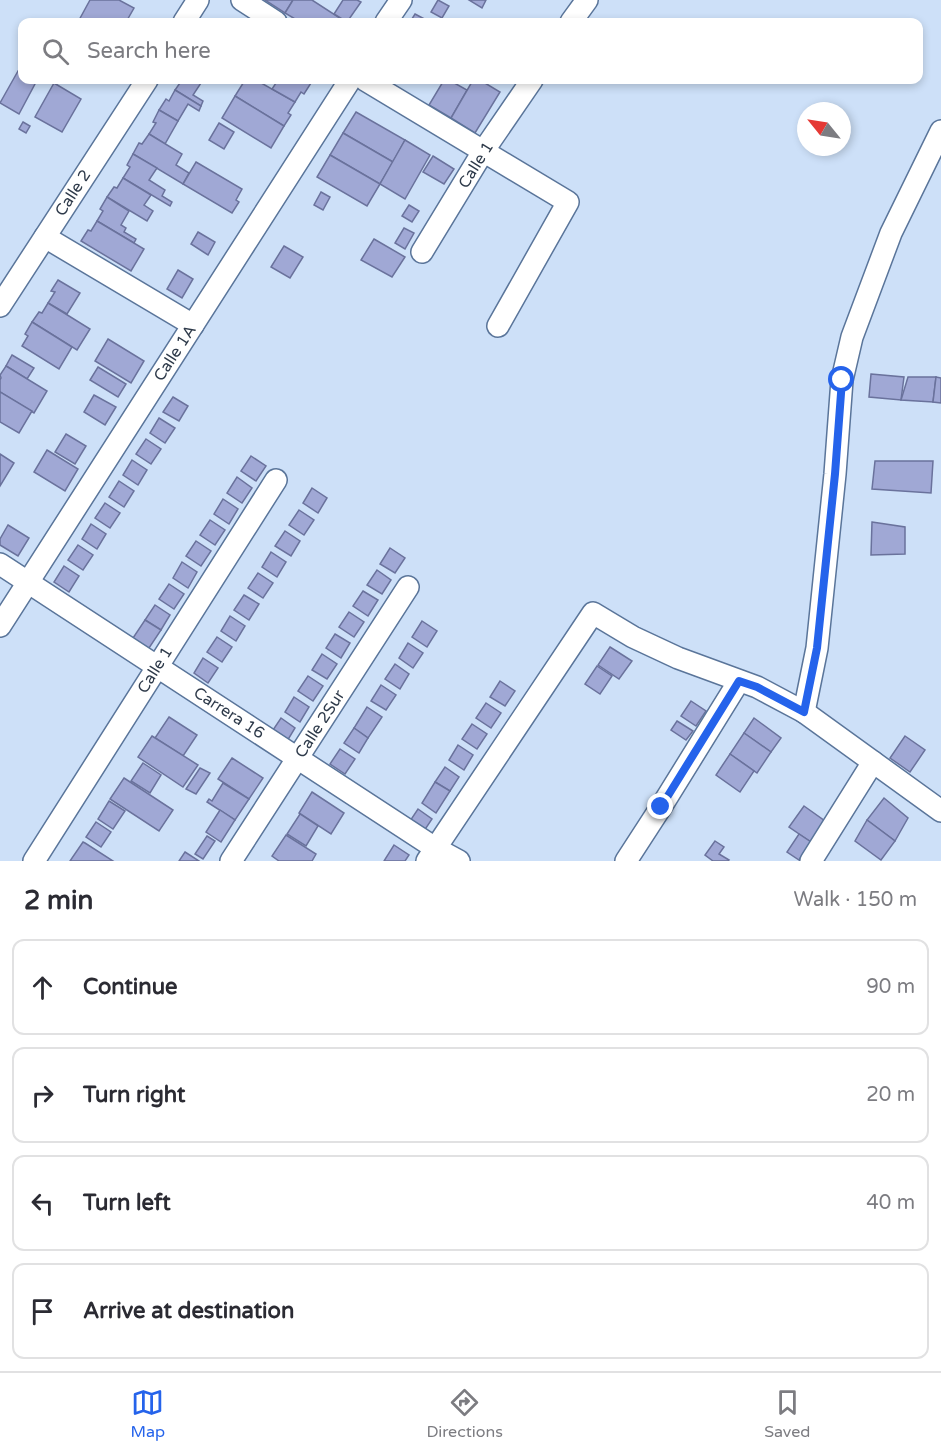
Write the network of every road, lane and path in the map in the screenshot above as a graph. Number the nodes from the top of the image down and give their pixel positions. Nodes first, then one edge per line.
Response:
1 (198, 0) edge
2 (242, 0) edge
3 (401, 0) edge
4 (587, 0) edge
5 (187, 18) edge
6 (270, 18) edge
7 (389, 18) edge
8 (574, 18) edge
9 (144, 84) edge
10 (347, 84) edge
11 (372, 84) edge
12 (529, 84) edge
13 (941, 131) edge
14 (483, 150) junction
15 (45, 237) junction
16 (422, 252) dead end
17 (0, 306) edge
18 (193, 325) junction
19 (498, 326) dead end
20 (276, 480) dead end
21 (0, 564) edge
22 (28, 582) junction
23 (408, 587) dead end
24 (0, 626) edge
25 (157, 667) junction
26 (739, 681) junction
27 (804, 712) junction
28 (298, 758) junction
29 (873, 762) junction
30 (941, 811) edge
31 (431, 854) edge
32 (34, 861) edge
33 (231, 861) edge
34 (459, 861) edge
35 (626, 861) edge
36 (811, 861) edge

1 - 5 street
2 - 6 street
3 - 7 street
4 - 8 street
9 - 15 street, Calle 2
10 - 18 street, Calle 1A
11 - 14 street
12 - 14 street, Calle 1
13 - 27 street
14 - 16 street, Calle 1
14 - 19 street
15 - 17 street, Calle 2
15 - 18 street
18 - 22 street, Calle 1A
20 - 25 street, Calle 1
21 - 22 street, Carrera 16
22 - 24 street, Calle 1A
22 - 25 street, Carrera 16
23 - 28 street, Calle 2Sur
25 - 28 street, Carrera 16
25 - 32 street, Calle 1
26 - 27 street
26 - 31 street
26 - 35 street
27 - 29 street
28 - 31 street, Carrera 16
28 - 33 street, Calle 2Sur
29 - 30 street
29 - 36 street
31 - 34 street, Carrera 16

